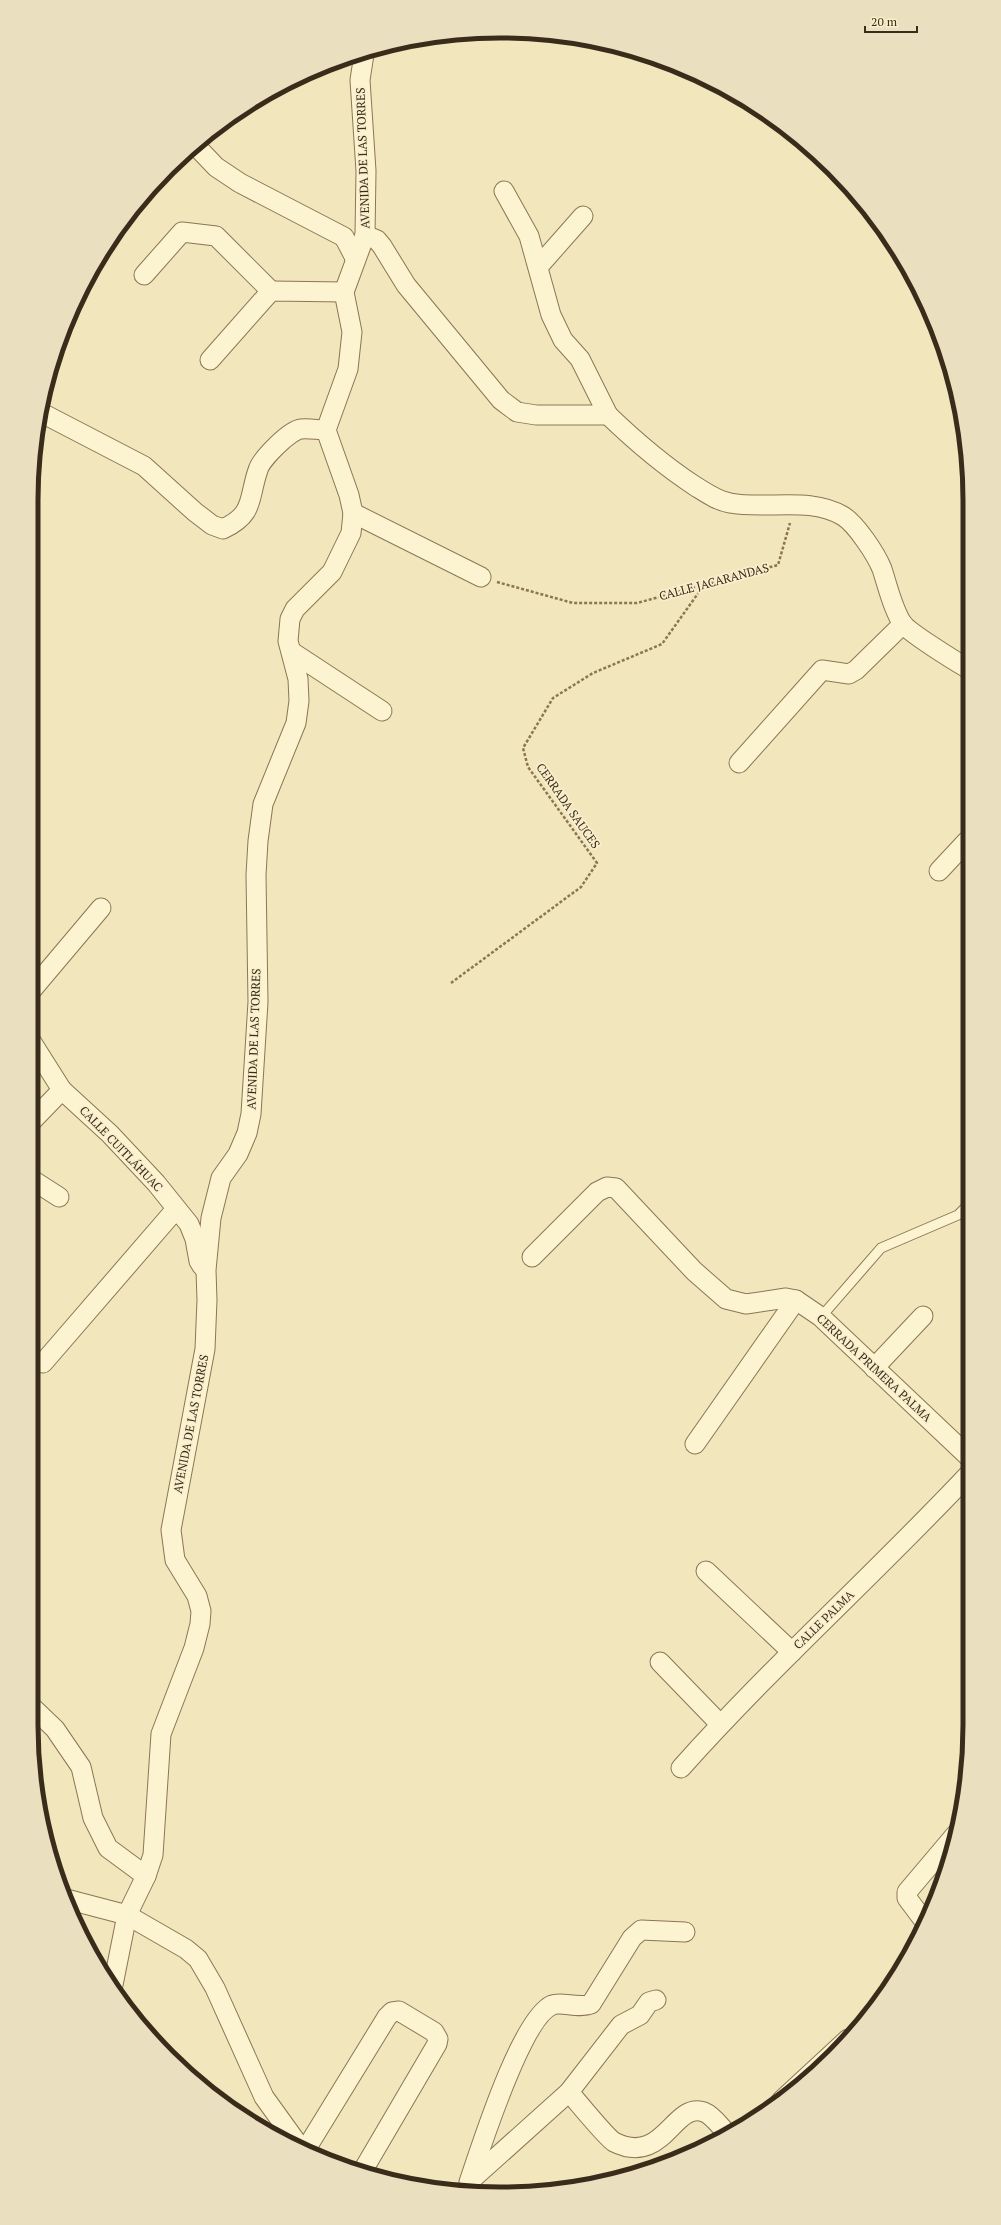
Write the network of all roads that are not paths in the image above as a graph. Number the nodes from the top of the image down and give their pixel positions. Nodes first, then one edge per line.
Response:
1 (363, 60) edge
2 (200, 150) edge
3 (504, 191) dead end
4 (583, 216) dead end
5 (365, 235) junction
6 (355, 258) junction
7 (538, 267) junction
8 (144, 275) dead end
9 (271, 291) junction
10 (344, 292) junction
11 (210, 360) dead end
12 (46, 415) edge
13 (608, 415) junction
14 (326, 430) junction
15 (353, 513) junction
16 (482, 578) road end
17 (903, 624) junction
18 (292, 652) junction
19 (963, 665) edge
20 (382, 711) dead end
21 (739, 763) dead end
22 (963, 844) edge
23 (939, 871) dead end
24 (101, 908) dead end
25 (38, 983) edge
26 (38, 1052) edge
27 (62, 1090) junction
28 (38, 1115) edge
29 (38, 1184) edge
30 (59, 1197) dead end
31 (176, 1209) junction
32 (963, 1210) edge
33 (532, 1257) dead end
34 (206, 1270) junction
35 (796, 1300) junction
36 (923, 1316) dead end
37 (821, 1317) junction
38 (42, 1363) dead end
39 (874, 1368) junction
40 (695, 1444) dead end
41 (963, 1450) edge
42 (963, 1480) edge
43 (706, 1571) dead end
44 (792, 1652) junction
45 (660, 1662) dead end
46 (38, 1712) edge
47 (720, 1724) junction
48 (681, 1768) dead end
49 (947, 1845) edge
50 (146, 1876) junction
51 (73, 1901) edge
52 (127, 1915) junction
53 (921, 1916) edge
54 (685, 1932) dead end
55 (114, 1978) edge
56 (656, 2000) dead end
57 (569, 2092) junction
58 (724, 2129) edge
59 (293, 2138) edge
60 (309, 2145) edge
61 (365, 2166) edge
62 (464, 2186) edge

1 - 5 street, AVENIDA DE LAS TORRES
2 - 6 street
3 - 7 street
4 - 7 street
5 - 6 street, AVENIDA DE LAS TORRES
5 - 13 street
6 - 10 street, AVENIDA DE LAS TORRES
7 - 13 street
8 - 9 street
9 - 10 street
9 - 11 street
10 - 14 street, AVENIDA DE LAS TORRES
12 - 14 street
13 - 17 street
14 - 15 street, AVENIDA DE LAS TORRES
15 - 16 street
15 - 18 street, AVENIDA DE LAS TORRES
17 - 19 street
17 - 21 street
18 - 20 street
18 - 34 street, AVENIDA DE LAS TORRES
22 - 23 street
24 - 25 street
26 - 27 street, CALLE CUITLÁHUAC
27 - 28 street
27 - 31 street, CALLE CUITLÁHUAC
29 - 30 street
31 - 34 street, CALLE CUITLÁHUAC
31 - 38 street
32 - 37 lane
33 - 35 street
34 - 50 street, AVENIDA DE LAS TORRES
35 - 37 street, CERRADA PRIMERA PALMA
35 - 40 street
36 - 39 street
37 - 39 street, CERRADA PRIMERA PALMA
39 - 41 street, CERRADA PRIMERA PALMA
42 - 44 street, CALLE PALMA
43 - 44 street
44 - 47 street, CALLE PALMA
45 - 47 street
46 - 50 street
47 - 48 street, CALLE PALMA
49 - 53 street
50 - 52 street, AVENIDA DE LAS TORRES
51 - 52 street
52 - 55 street, AVENIDA DE LAS TORRES
52 - 59 street
54 - 62 street
56 - 57 street
57 - 58 street
57 - 62 street
60 - 61 street

